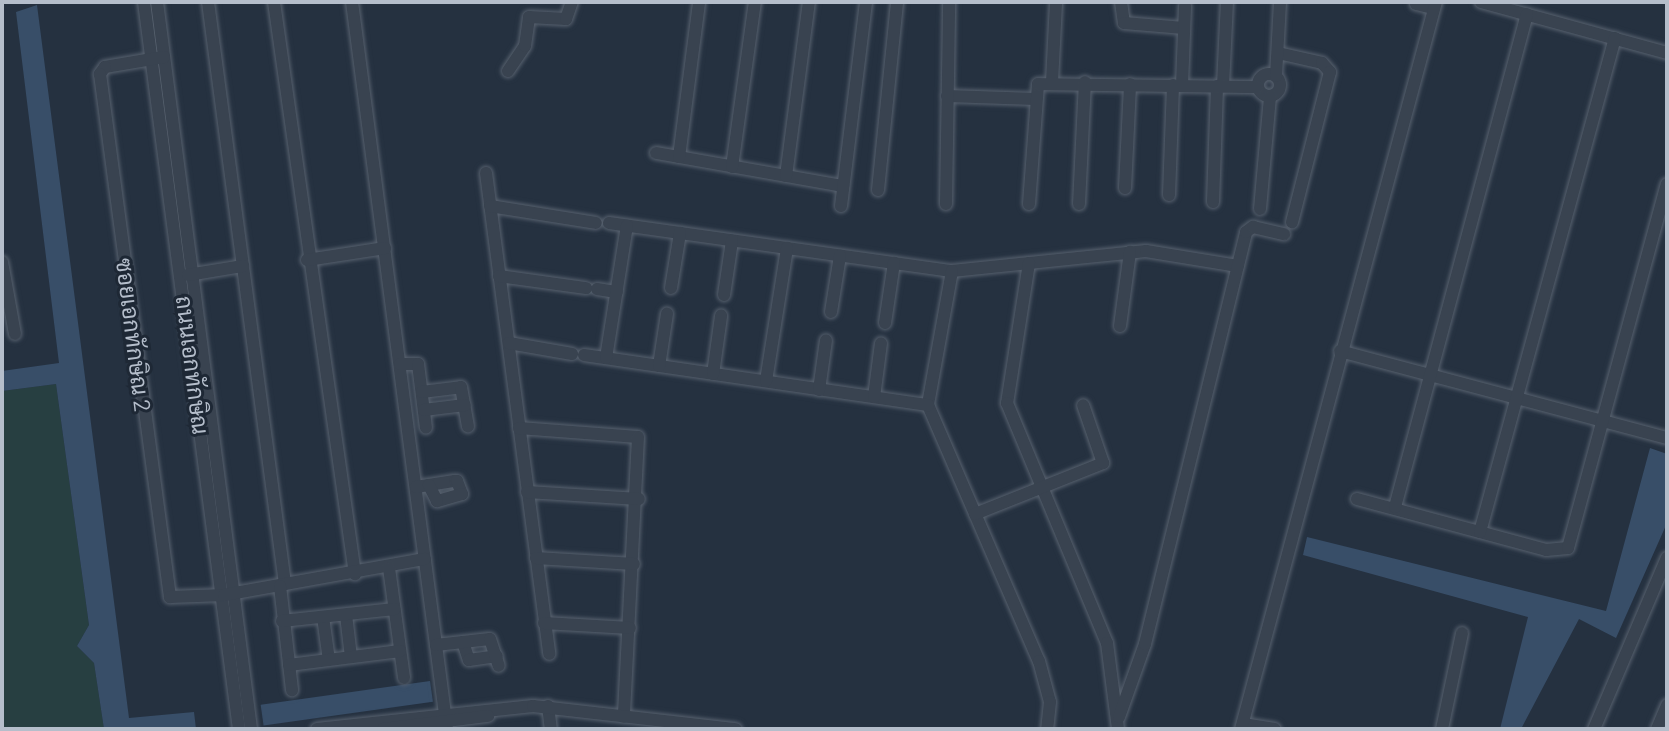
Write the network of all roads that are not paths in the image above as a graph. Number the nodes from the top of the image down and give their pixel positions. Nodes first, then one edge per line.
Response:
1 (144, 2) edge
2 (157, 2) edge
3 (208, 2) edge
4 (274, 2) edge
5 (352, 2) edge
6 (572, 2) edge
7 (699, 2) edge
8 (755, 2) edge
9 (809, 2) edge
10 (866, 2) edge
11 (897, 2) edge
12 (949, 2) edge
13 (1056, 2) edge
14 (1121, 2) edge
15 (1227, 2) edge
16 (1280, 2) edge
17 (1481, 2) edge
18 (1416, 4) dead end
19 (1435, 5) edge
20 (1185, 6) dead end
21 (1527, 14) junction
22 (1184, 28) junction
23 (1615, 38) junction
24 (1278, 52) junction
25 (1667, 52) edge
26 (158, 58) junction
27 (508, 71) dead end
28 (1276, 76) junction
29 (1052, 82) junction
30 (1085, 82) junction
31 (1130, 84) junction
32 (1178, 85) junction
33 (1220, 86) junction
34 (1258, 87) junction
35 (947, 96) junction
36 (1270, 96) junction
37 (1035, 99) junction
38 (656, 153) dead end
39 (679, 157) junction
40 (732, 167) junction
41 (486, 173) dead end
42 (786, 176) junction
43 (1667, 184) edge
44 (843, 186) junction
45 (1125, 188) dead end
46 (878, 190) dead end
47 (1169, 195) dead end
48 (1213, 202) dead end
49 (946, 204) dead end
50 (1029, 204) dead end
51 (1079, 204) dead end
52 (491, 206) junction
53 (841, 206) dead end
54 (1260, 209) dead end
55 (1292, 222) dead end
56 (627, 226) junction
57 (680, 233) junction
58 (1284, 234) dead end
59 (732, 241) junction
60 (385, 248) junction
61 (787, 248) junction
62 (1130, 252) junction
63 (840, 256) junction
64 (307, 260) junction
65 (2, 261) edge
66 (894, 263) junction
67 (1029, 263) junction
68 (243, 266) junction
69 (1238, 266) junction
70 (952, 271) junction
71 (188, 275) junction
72 (499, 276) junction
73 (671, 288) dead end
74 (617, 292) junction
75 (724, 295) dead end
76 (831, 312) dead end
77 (667, 314) dead end
78 (721, 316) dead end
79 (885, 323) dead end
80 (1120, 326) dead end
81 (15, 334) dead end
82 (826, 340) dead end
83 (509, 343) junction
84 (881, 343) dead end
85 (1340, 351) junction
86 (606, 358) junction
87 (400, 363) junction
88 (659, 366) junction
89 (713, 374) junction
90 (1430, 376) junction
91 (766, 382) junction
92 (819, 390) junction
93 (422, 392) junction
94 (874, 397) junction
95 (1516, 398) junction
96 (465, 405) junction
97 (928, 405) junction
98 (1083, 405) dead end
99 (424, 410) junction
100 (1603, 420) junction
101 (468, 426) dead end
102 (426, 428) dead end
103 (519, 428) junction
104 (1667, 438) edge
105 (1043, 486) junction
106 (527, 492) junction
107 (639, 499) junction
108 (1357, 499) dead end
109 (1395, 507) junction
110 (975, 514) junction
111 (1480, 532) junction
112 (536, 558) junction
113 (1667, 558) edge
114 (425, 559) junction
115 (634, 564) junction
116 (389, 568) junction
117 (355, 574) junction
118 (283, 585) junction
119 (229, 594) junction
120 (394, 609) junction
121 (346, 615) junction
122 (323, 617) junction
123 (282, 621) junction
124 (544, 622) junction
125 (630, 628) junction
126 (1462, 633) dead end
127 (463, 642) junction
128 (436, 645) junction
129 (400, 651) junction
130 (549, 654) dead end
131 (351, 657) junction
132 (329, 660) junction
133 (289, 665) junction
134 (404, 678) dead end
135 (292, 690) dead end
136 (553, 710) junction
137 (1666, 712) edge
138 (624, 717) junction
139 (446, 721) edge
140 (1119, 723) edge
141 (685, 726) edge
142 (1242, 726) edge
143 (239, 729) edge
144 (251, 729) edge
145 (317, 729) edge
146 (383, 729) edge
147 (551, 729) edge
148 (736, 729) edge
149 (1047, 729) edge
150 (1275, 729) edge
151 (1442, 729) edge
152 (1594, 729) edge
153 (1657, 729) edge

1 - 26 street, ถนนเอกทักษิณ
2 - 26 street, ถนนเอกทักษิณ
3 - 68 street
4 - 64 street
5 - 60 street
6 - 27 street
7 - 39 street
8 - 40 street
9 - 42 street
10 - 44 street
11 - 46 street
12 - 35 street
13 - 29 street
14 - 22 street
15 - 33 street
16 - 24 street
17 - 21 street
18 - 19 street
19 - 85 street
20 - 22 street
21 - 23 street
21 - 90 street
22 - 32 street
23 - 25 street
23 - 95 street
24 - 28 street
24 - 55 street
26 - 71 street, ถนนเอกทักษิณ
26 - 119 street, ซอยเอกทักษิณ 2
28 - 34 street
28 - 36 street
29 - 30 street
29 - 37 street
30 - 31 street
30 - 51 street
31 - 32 street
31 - 45 street
32 - 33 street
32 - 47 street
33 - 34 street
33 - 48 street
34 - 36 street
35 - 37 street
35 - 49 street
36 - 54 street
37 - 50 street
38 - 39 street
39 - 40 street
40 - 42 street
41 - 52 street
42 - 44 street
43 - 100 street
44 - 53 street
52 - 56 street
52 - 72 street
56 - 57 street
56 - 74 street
57 - 59 street
57 - 73 street
58 - 69 street
59 - 61 street
59 - 75 street
60 - 64 street
60 - 87 street
61 - 63 street
61 - 91 street
62 - 67 street
62 - 69 street
62 - 80 street
63 - 66 street
63 - 76 street
64 - 117 street
65 - 81 street
66 - 70 street
66 - 79 street
67 - 70 street
67 - 105 street
68 - 71 street
68 - 118 street
69 - 140 street
70 - 97 street
71 - 119 street, ถนนเอกทักษิณ
72 - 74 street
72 - 83 street
74 - 86 street
77 - 88 street
78 - 89 street
82 - 92 street
83 - 86 street
83 - 103 street
84 - 94 street
85 - 90 street
85 - 142 street
86 - 88 street
87 - 93 street
87 - 114 street
88 - 89 street
89 - 91 street
90 - 95 street
90 - 109 street
91 - 92 street
92 - 94 street
93 - 96 street
93 - 99 street
94 - 97 street
95 - 100 street
95 - 111 street
96 - 99 street
96 - 101 street
97 - 110 street
98 - 105 street
99 - 102 street
100 - 104 street
100 - 111 street
103 - 106 street
103 - 107 street
105 - 110 street
105 - 140 street
106 - 107 street
106 - 112 street
107 - 115 street
108 - 109 street
109 - 111 street
110 - 149 street
112 - 115 street
112 - 124 street
113 - 152 street
114 - 116 street, ซอยเอกทักษิณ 2
114 - 128 street
115 - 125 street
116 - 117 street, ซอยเอกทักษิณ 2
116 - 120 street
117 - 118 street, ซอยเอกทักษิณ 2
118 - 119 street, ซอยเอกทักษิณ 2
118 - 123 street
119 - 143 street, ถนนเอกทักษิณ
119 - 144 street, ถนนเอกทักษิณ
120 - 121 street
120 - 129 street
121 - 122 street
121 - 131 street
122 - 123 street
122 - 132 street
123 - 133 street
124 - 125 street
124 - 130 street
125 - 138 street
126 - 151 street
127 - 127 street
127 - 128 street
128 - 139 street
129 - 131 street
129 - 134 street
131 - 132 street
132 - 133 street
133 - 135 street
136 - 138 street
136 - 139 street
136 - 147 street
137 - 153 street
138 - 141 street
139 - 145 street
139 - 146 street
141 - 148 street
142 - 150 street

